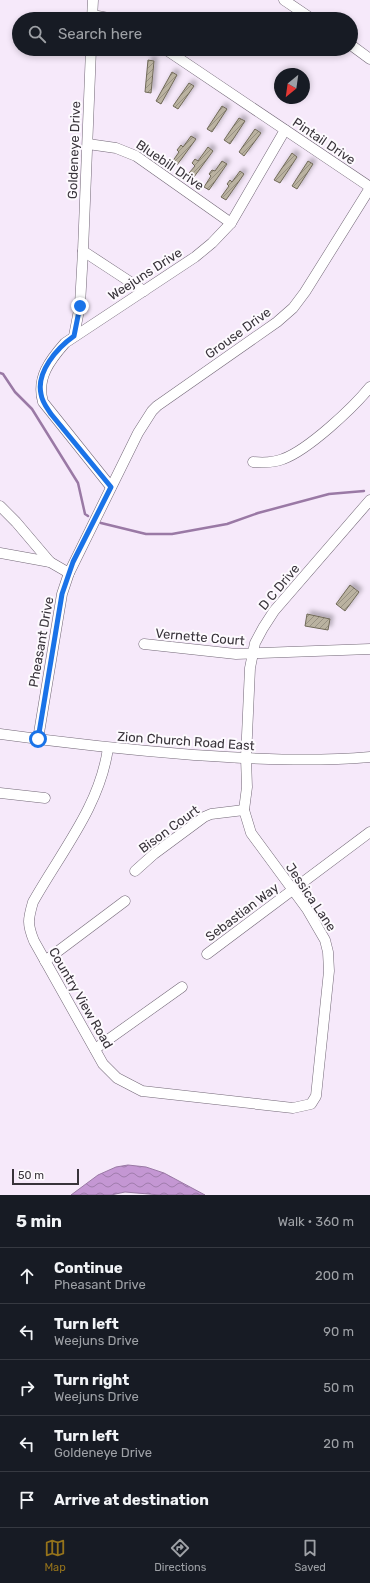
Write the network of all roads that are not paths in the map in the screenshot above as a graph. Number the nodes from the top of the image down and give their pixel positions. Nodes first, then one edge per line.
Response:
1 (93, 0) edge
2 (284, 0) edge
3 (92, 12) edge
4 (302, 12) edge
5 (358, 50) edge
6 (91, 56) edge
7 (175, 56) edge
8 (370, 59) edge
9 (285, 130) junction
10 (88, 144) junction
11 (370, 187) edge
12 (231, 223) junction
13 (83, 251) junction
14 (144, 291) junction
15 (74, 336) junction
16 (370, 387) edge
17 (253, 462) dead end
18 (111, 487) junction
19 (370, 500) edge
20 (0, 506) edge
21 (0, 553) edge
22 (50, 562) junction
23 (69, 572) junction
24 (144, 644) dead end
25 (370, 649) edge
26 (253, 654) junction
27 (0, 734) edge
28 (38, 739) junction
29 (108, 748) junction
30 (370, 757) edge
31 (246, 758) junction
32 (0, 793) edge
33 (46, 798) dead end
34 (244, 810) junction
35 (370, 832) edge
36 (135, 871) dead end
37 (293, 890) junction
38 (125, 900) dead end
39 (207, 954) dead end
40 (45, 961) junction
41 (182, 987) dead end
42 (95, 1049) junction
43 (311, 1104) joint

1 - 3 street
2 - 4 street
5 - 8 street
6 - 10 street, Goldeneye Drive
7 - 9 street, Pintail Drive
9 - 11 street, Pintail Drive
9 - 12 street, Weejuns Drive
10 - 12 street, Bluebill Drive
10 - 13 street, Goldeneye Drive
11 - 18 street, Grouse Drive
12 - 14 street, Weejuns Drive
13 - 14 street
13 - 15 street, Goldeneye Drive
14 - 15 street, Weejuns Drive
15 - 18 street, Weejuns Drive
16 - 17 street
18 - 23 street, Pheasant Drive
19 - 26 street, D C Drive
20 - 22 street
21 - 22 street
22 - 23 street
23 - 28 street, Pheasant Drive
24 - 26 street, Vernette Court
25 - 26 street, Vernette Court
26 - 31 street, D C Drive
27 - 28 street, Zion Church Road East
28 - 29 street, Zion Church Road East
29 - 31 street, Zion Church Road East
29 - 40 street, Country View Road
30 - 31 street, Zion Church Road East
31 - 34 street, Jessica Lane
32 - 33 street
34 - 36 street, Bison Court
34 - 37 street, Jessica Lane
35 - 37 street, Sebastian Way
37 - 39 street, Sebastian Way
37 - 43 street, Jessica Lane
38 - 40 street
40 - 42 street, Country View Road
41 - 42 street
42 - 43 street, Country View Road

